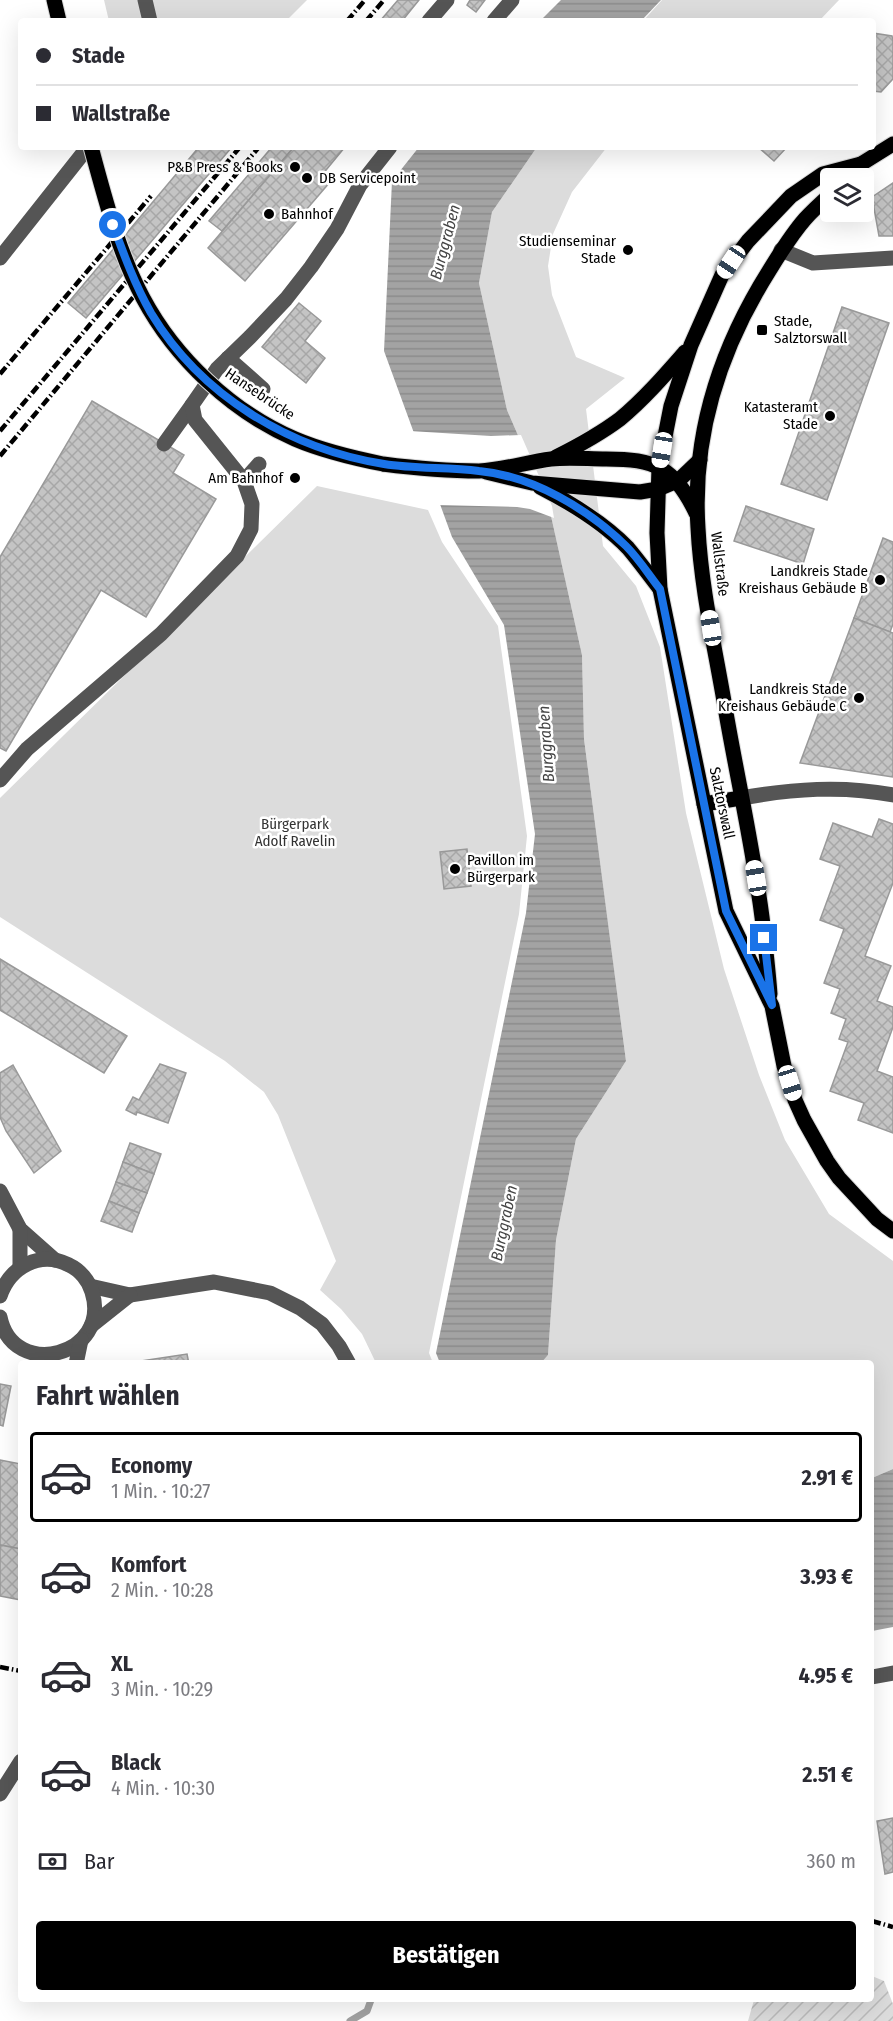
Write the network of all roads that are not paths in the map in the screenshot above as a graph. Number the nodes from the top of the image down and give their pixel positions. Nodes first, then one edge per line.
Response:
1 (54, 0) edge
2 (145, 0) edge
3 (447, 0) edge
4 (512, 0) edge
5 (58, 18) edge
6 (149, 18) edge
7 (432, 18) edge
8 (497, 18) edge
9 (893, 144) edge
10 (88, 150) edge
11 (91, 150) edge
12 (388, 150) edge
13 (861, 164) junction
14 (857, 168) edge
15 (820, 205) edge
16 (782, 250) junction
17 (0, 258) edge
18 (893, 258) edge
19 (691, 345) junction
20 (228, 358) junction
21 (263, 389) dead end
22 (192, 405) junction
23 (164, 444) dead end
24 (552, 459) junction
25 (700, 460) junction
26 (259, 464) dead end
27 (659, 467) junction
28 (480, 471) junction
29 (244, 481) junction
30 (677, 481) junction
31 (532, 483) junction
32 (658, 489) junction
33 (697, 516) junction
34 (660, 589) junction
35 (0, 780) edge
36 (893, 795) edge
37 (741, 798) junction
38 (704, 804) junction
39 (772, 1005) junction
40 (0, 1191) edge
41 (20, 1229) junction
42 (893, 1231) edge
43 (56, 1260) junction
44 (10, 1275) edge
45 (90, 1286) junction
46 (130, 1295) junction
47 (0, 1296) edge
48 (1, 1323) edge
49 (91, 1326) junction
50 (81, 1340) junction
51 (41, 1359) edge
52 (77, 1360) edge
53 (347, 1360) edge
54 (893, 1673) edge
55 (874, 1677) edge
56 (18, 1766) edge
57 (0, 1794) edge

1 - 5 main road
2 - 6 street
3 - 7 street
4 - 8 street
9 - 13 main road
10 - 17 street
11 - 28 main road, Hansebrücke, bridge
12 - 20 street
13 - 14 main road
13 - 19 main road
15 - 16 main road, Wallstraße
16 - 18 street
16 - 25 main road, Wallstraße
19 - 24 main road, Hansebrücke
19 - 27 main road
20 - 21 street
20 - 22 street
22 - 23 street
22 - 29 street
24 - 27 main road, Hansebrücke
24 - 28 main road, Hansebrücke
25 - 30 main road, Hansebrücke
25 - 33 main road, Wallstraße
26 - 29 street
27 - 30 main road, Hansebrücke
27 - 32 main road
28 - 31 main road, Hansebrücke
29 - 35 street
30 - 32 main road, Hansebrücke
30 - 33 main road, Hansebrücke
31 - 32 main road, Hansebrücke
31 - 34 main road, Hansebrücke
32 - 34 main road
33 - 37 main road, Wallstraße
34 - 38 main road, Salztorswall
36 - 37 street
37 - 38 main road
37 - 39 main road, Wallstraße
38 - 39 main road, Salztorswall
39 - 42 main road, Salztorswall
40 - 41 street
41 - 43 street
41 - 44 street
43 - 44 street
43 - 45 street
44 - 47 street
45 - 46 street
45 - 49 street
46 - 49 street
46 - 53 street
48 - 51 street
49 - 50 street
50 - 51 street
50 - 52 street
54 - 55 street
56 - 57 street

